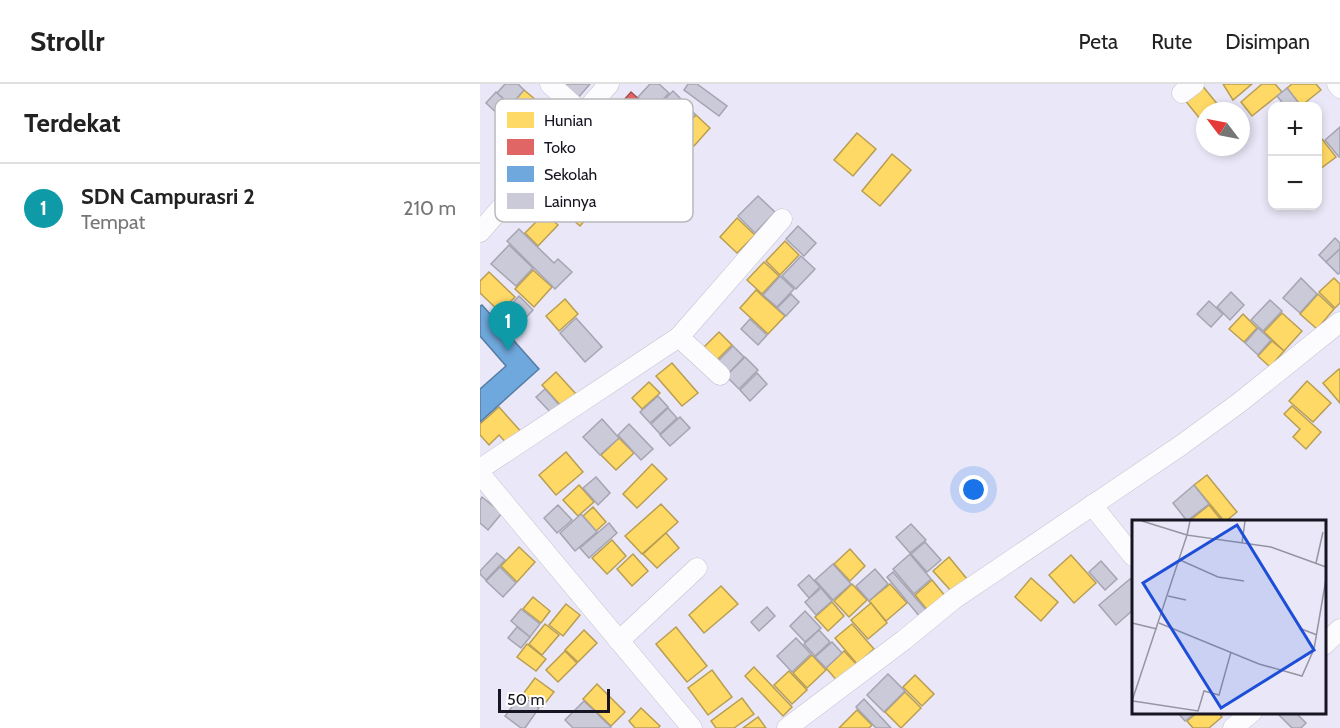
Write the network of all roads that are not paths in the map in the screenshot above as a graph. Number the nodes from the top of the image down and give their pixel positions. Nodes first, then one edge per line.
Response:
1 (550, 84) edge
2 (609, 84) edge
3 (1337, 84) edge
4 (1340, 88) edge
5 (566, 99) edge
6 (596, 99) edge
7 (495, 215) edge
8 (782, 219) dead end
9 (480, 232) edge
10 (1340, 322) edge
11 (679, 337) junction
12 (720, 375) dead end
13 (480, 471) edge
14 (1092, 505) junction
15 (1132, 555) edge
16 (697, 568) dead end
17 (1340, 629) edge
18 (619, 641) junction
19 (1325, 643) edge
20 (1250, 713) edge
21 (692, 728) edge
22 (787, 728) edge
23 (1233, 728) edge

1 - 5 street
2 - 6 street
3 - 4 street
7 - 9 street
8 - 11 street
10 - 14 street
11 - 12 street
11 - 13 street
13 - 18 street
14 - 15 street
14 - 22 street
16 - 18 street
17 - 19 street
18 - 21 street
20 - 23 street

